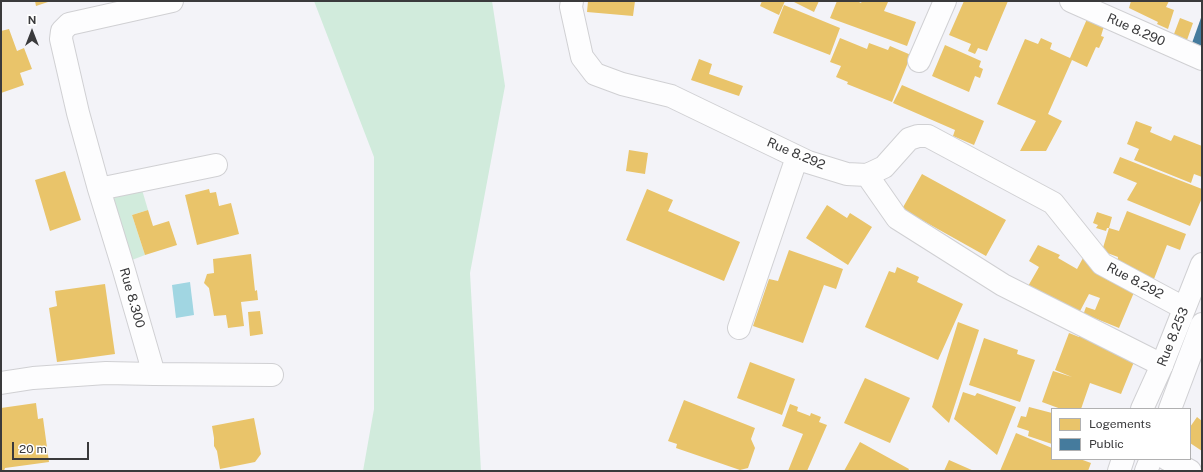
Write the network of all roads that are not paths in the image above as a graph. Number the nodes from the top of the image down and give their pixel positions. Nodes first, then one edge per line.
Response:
1 (172, 1) edge
2 (572, 1) edge
3 (945, 1) edge
4 (1071, 1) edge
5 (1202, 59) edge
6 (920, 61) dead end
7 (797, 157) junction
8 (216, 165) dead end
9 (867, 175) junction
10 (99, 189) junction
11 (1202, 264) edge
12 (1184, 308) junction
13 (1202, 324) edge
14 (739, 328) dead end
15 (1162, 365) junction
16 (154, 374) junction
17 (272, 375) dead end
18 (1, 384) edge
19 (1142, 408) edge
20 (1170, 408) edge
21 (1123, 460) edge
22 (1151, 460) edge
23 (1169, 460) edge
24 (1119, 471) edge
25 (1146, 471) edge
26 (1190, 471) edge

1 - 10 main road, Rue 8.300
2 - 7 main road, Rue 8.292
3 - 6 main road
4 - 5 main road, Rue 8.290
7 - 9 main road, Rue 8.292
7 - 14 main road
8 - 10 main road
9 - 12 main road, Rue 8.292
9 - 15 main road
10 - 16 main road, Rue 8.300
11 - 12 main road, Rue 8.253
12 - 15 main road, Rue 8.253
13 - 20 main road, Rue 8.253
15 - 19 main road, Rue 8.253
16 - 17 main road
16 - 18 main road
21 - 24 main road
22 - 25 main road
23 - 26 main road

